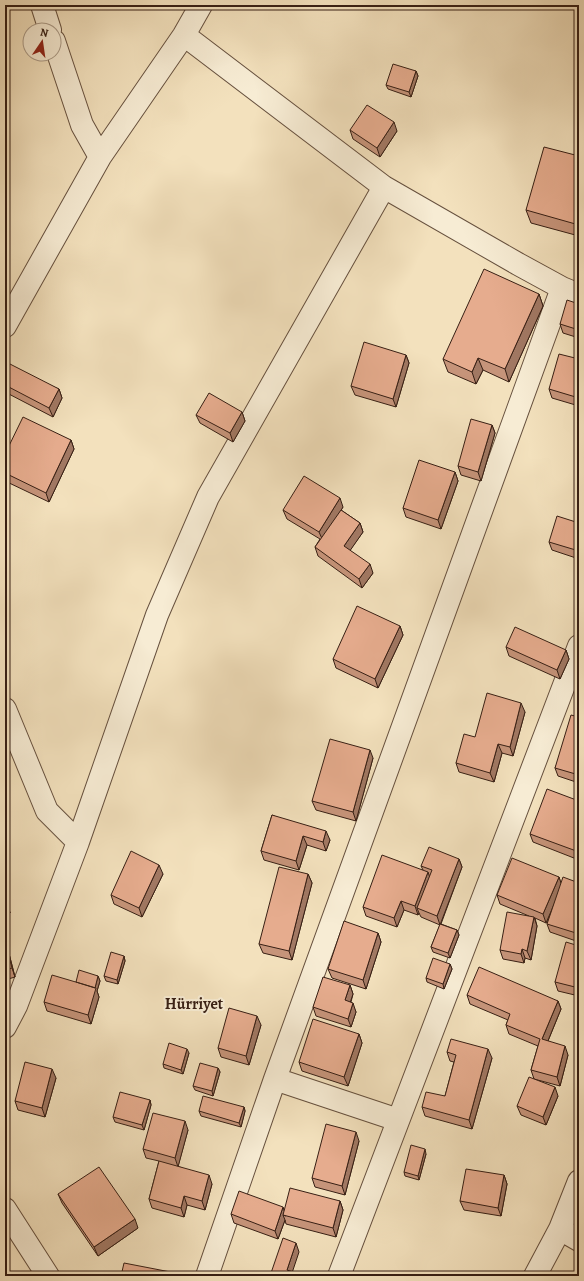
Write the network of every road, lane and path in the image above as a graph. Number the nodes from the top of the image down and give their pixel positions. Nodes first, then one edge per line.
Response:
1 (42, 5) edge
2 (200, 5) edge
3 (47, 22) edge
4 (184, 35) junction
5 (61, 62) edge
6 (100, 157) junction
7 (384, 187) junction
8 (571, 292) edge
9 (5, 326) edge
10 (579, 646) edge
11 (5, 709) edge
12 (78, 842) junction
13 (5, 1027) edge
14 (275, 1079) junction
15 (398, 1120) junction
16 (579, 1181) edge
17 (5, 1209) edge
18 (560, 1229) junction
19 (579, 1240) edge
20 (48, 1276) edge
21 (207, 1276) edge
22 (339, 1276) edge
23 (535, 1276) edge

1 - 3 street
2 - 4 street
4 - 6 street
4 - 7 street
5 - 6 street
6 - 9 street
7 - 8 street
7 - 12 street
8 - 14 street
10 - 15 street
11 - 12 street
12 - 13 street
14 - 15 street
14 - 21 street
15 - 22 street
16 - 18 street
17 - 20 street
18 - 19 street
18 - 23 street

